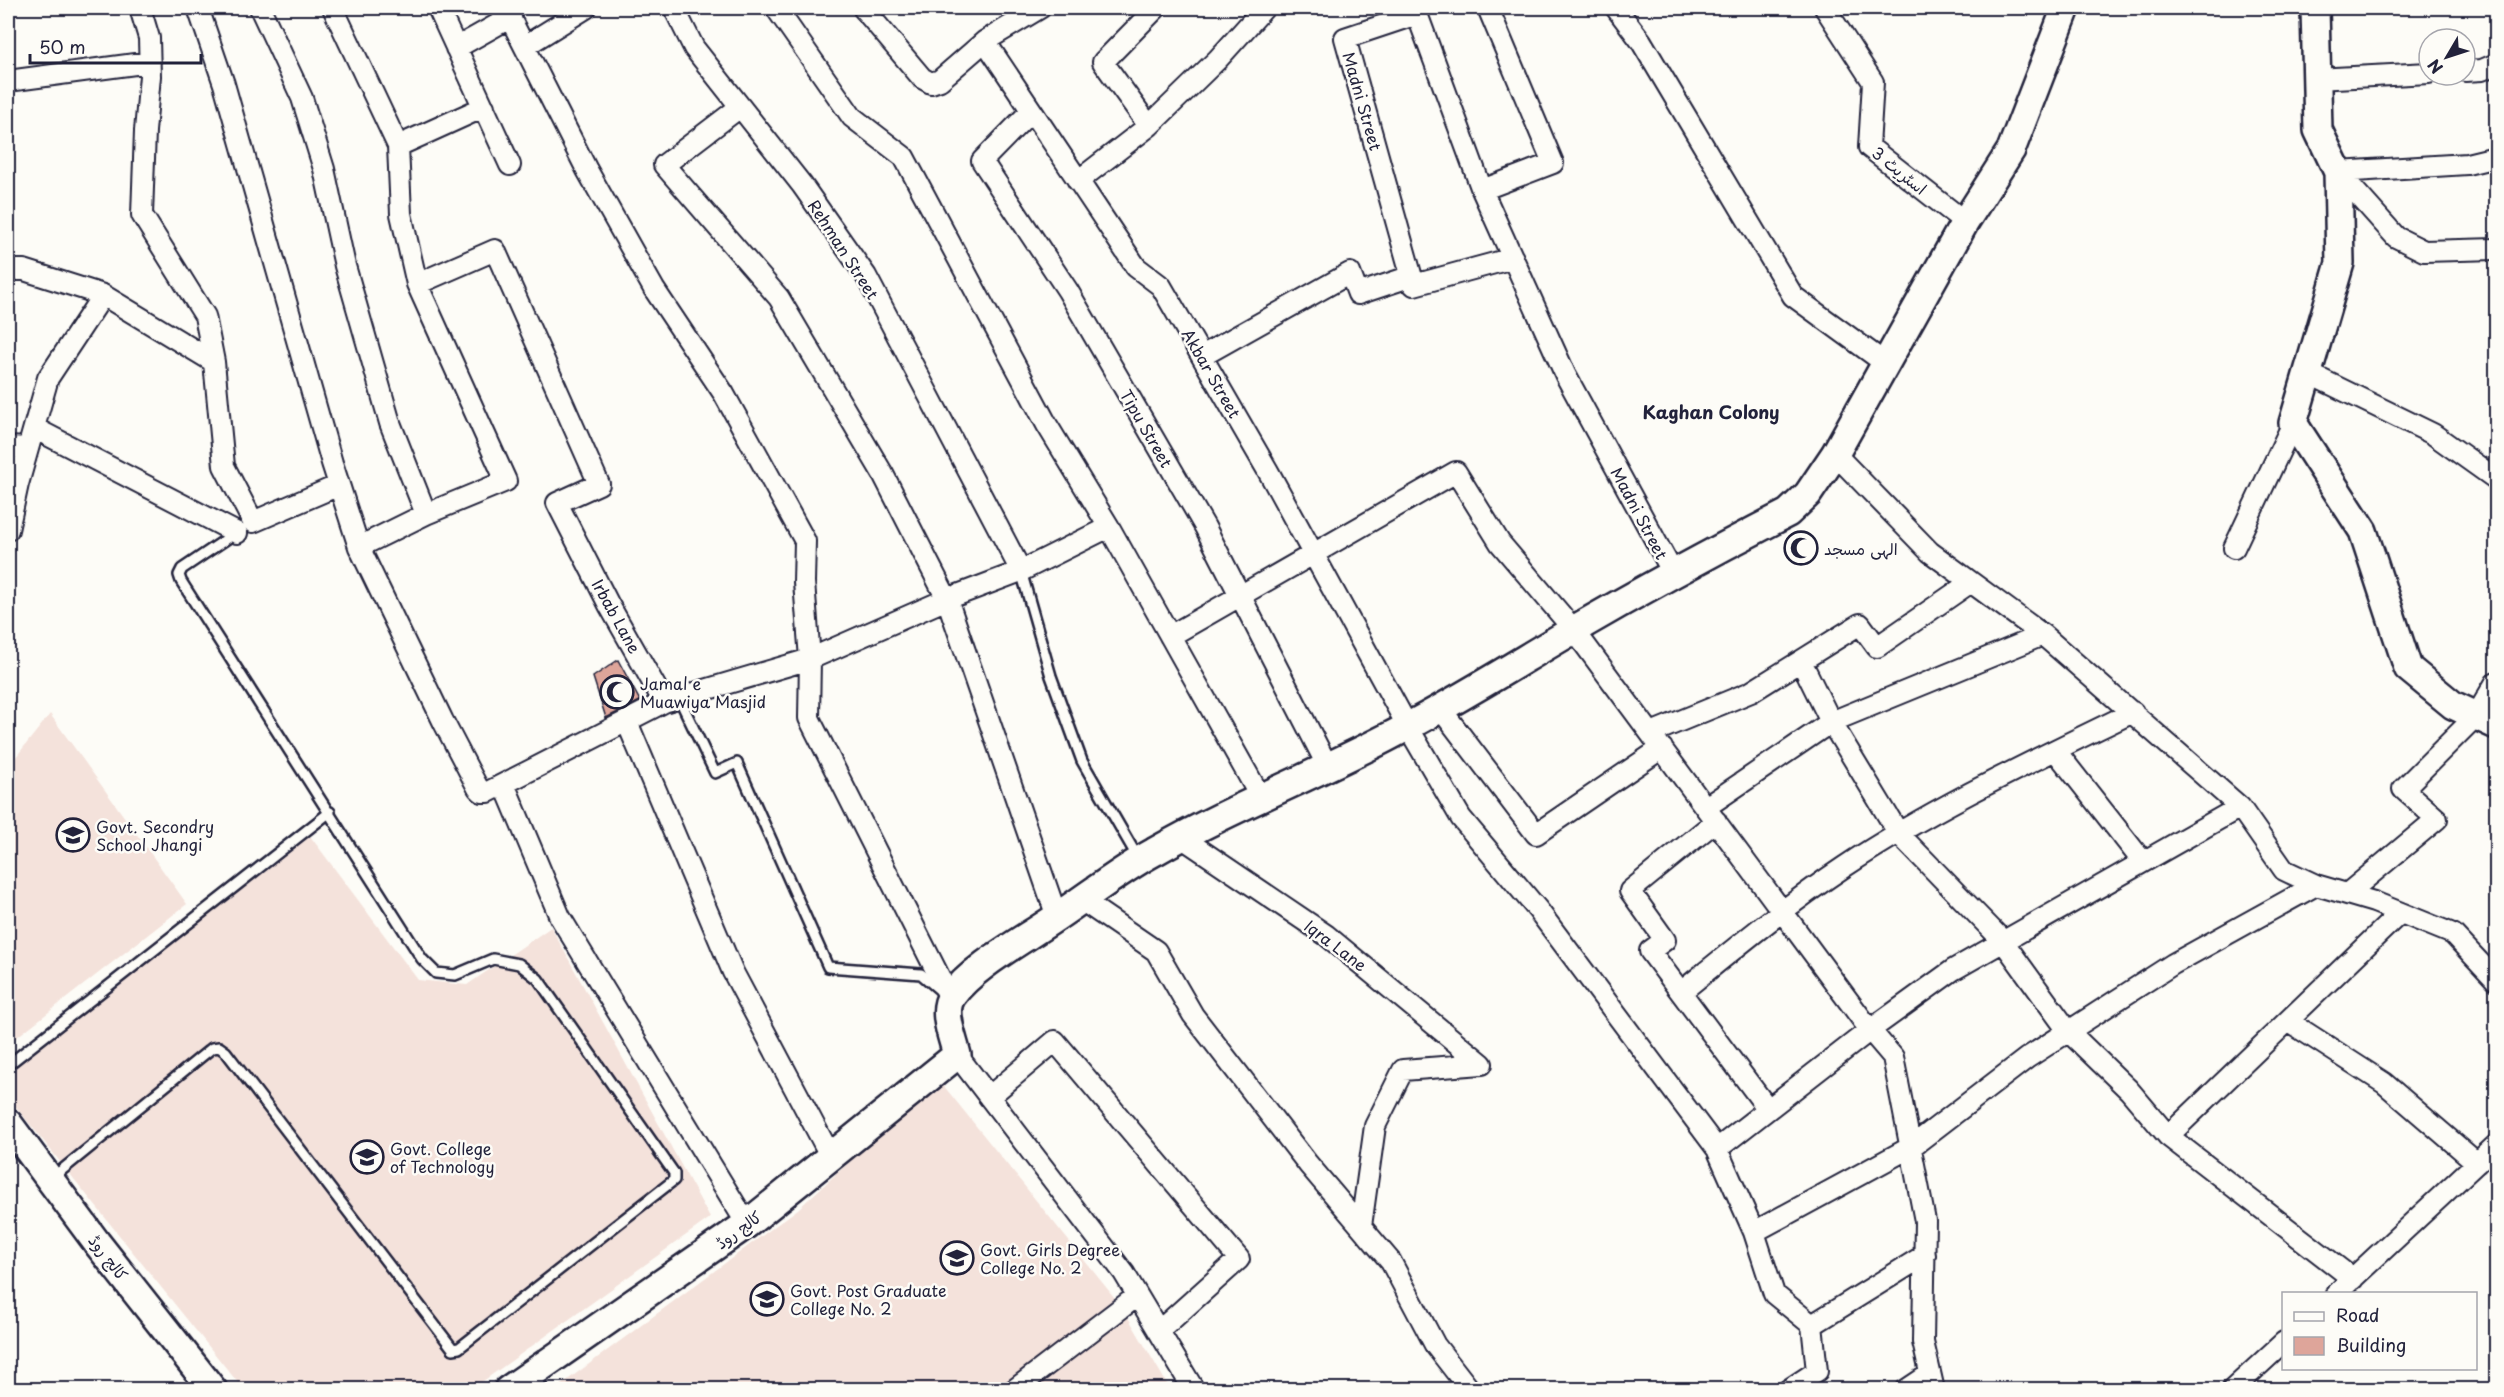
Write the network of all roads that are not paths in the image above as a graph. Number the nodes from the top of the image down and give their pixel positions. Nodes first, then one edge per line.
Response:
1 (140, 8) edge
2 (198, 8) edge
3 (260, 8) edge
4 (333, 8) edge
5 (438, 8) edge
6 (586, 8) edge
7 (674, 8) edge
8 (777, 8) edge
9 (863, 8) edge
10 (1040, 8) edge
11 (1156, 8) edge
12 (1264, 8) edge
13 (1488, 8) edge
14 (1617, 8) edge
15 (1825, 8) edge
16 (2066, 8) edge
17 (2315, 8) edge
18 (508, 12) edge
19 (985, 41) junction
20 (525, 46) junction
21 (456, 48) junction
22 (150, 62) junction
23 (2496, 64) edge
24 (2477, 70) edge
25 (2417, 74) edge
26 (2316, 79) junction
27 (8, 81) edge
28 (483, 107) junction
29 (740, 107) junction
30 (1031, 111) junction
31 (1149, 126) junction
32 (398, 147) junction
33 (2496, 157) edge
34 (510, 165) dead end
35 (2338, 172) junction
36 (1078, 181) junction
37 (1482, 190) junction
38 (1965, 222) junction
39 (2496, 249) edge
40 (1513, 258) junction
41 (8, 270) edge
42 (1412, 276) junction
43 (417, 284) junction
44 (103, 295) junction
45 (1202, 356) junction
46 (214, 362) junction
47 (1885, 363) junction
48 (2308, 374) junction
49 (2293, 423) junction
50 (34, 428) junction
51 (8, 447) edge
52 (28, 448) junction
53 (1835, 453) junction
54 (2496, 479) edge
55 (339, 485) junction
56 (426, 514) junction
57 (1109, 527) junction
58 (245, 528) junction
59 (8, 530) edge
60 (359, 546) junction
61 (2234, 548) dead end
62 (1314, 555) junction
63 (1021, 571) junction
64 (1673, 573) junction
65 (1971, 582) junction
66 (1241, 596) junction
67 (947, 599) junction
68 (1574, 630) junction
69 (2043, 634) junction
70 (1170, 636) junction
71 (810, 659) junction
72 (1801, 661) junction
73 (2496, 682) edge
74 (672, 700) junction
75 (1440, 708) junction
76 (2133, 712) junction
77 (2486, 721) edge
78 (627, 722) junction
79 (1831, 722) junction
80 (1408, 727) junction
81 (1656, 740) junction
82 (2055, 750) junction
83 (1329, 767) junction
84 (504, 784) junction
85 (1261, 798) junction
86 (2240, 807) junction
87 (330, 812) junction
88 (1711, 814) junction
89 (1899, 834) junction
90 (1181, 837) junction
91 (1140, 860) junction
92 (2143, 862) junction
93 (2316, 885) junction
94 (2347, 894) junction
95 (1080, 899) junction
96 (1782, 910) junction
97 (2400, 913) junction
98 (1057, 917) junction
99 (2002, 940) junction
100 (2496, 980) edge
101 (1681, 992) junction
102 (950, 999) junction
103 (2288, 1021) junction
104 (1870, 1030) junction
105 (2068, 1031) junction
106 (957, 1055) junction
107 (8, 1065) edge
108 (989, 1097) junction
109 (1768, 1109) junction
110 (8, 1123) edge
111 (2168, 1136) junction
112 (2496, 1145) edge
113 (1911, 1147) junction
114 (1717, 1149) junction
115 (831, 1156) junction
116 (2477, 1163) junction
117 (50, 1179) junction
118 (747, 1224) junction
119 (1361, 1226) junction
120 (1754, 1232) junction
121 (1925, 1256) junction
122 (2352, 1278) junction
123 (2337, 1292) edge
124 (1137, 1296) junction
125 (1812, 1325) junction
126 (1159, 1331) junction
127 (2282, 1343) edge
128 (538, 1381) edge
129 (1932, 1382) edge
130 (1467, 1388) edge
131 (213, 1389) edge
132 (508, 1389) edge
133 (1014, 1389) edge
134 (1194, 1389) edge
135 (1788, 1389) edge
136 (1906, 1389) edge
137 (2232, 1389) edge

1 - 22 street
2 - 55 street
3 - 56 street
4 - 32 street
5 - 21 street
6 - 20 street
7 - 29 street, Rehman Street
8 - 57 street
9 - 19 street
10 - 19 street
11 - 31 street
12 - 31 street
13 - 37 street
14 - 47 street
15 - 38 street, اسٹریٹ 3
16 - 38 street
17 - 26 street
18 - 20 street
18 - 21 street
19 - 30 street, Akbar Street
20 - 71 street
21 - 28 street
22 - 27 street
22 - 46 street
23 - 24 street
25 - 26 street
26 - 35 street
28 - 32 street
28 - 34 street
29 - 63 street, Rehman Street
29 - 67 street
30 - 36 street, Akbar Street
30 - 66 street, Tipu Street
31 - 36 street
32 - 43 street
33 - 35 street
35 - 39 street
35 - 48 street
36 - 45 street, Akbar Street
37 - 40 street, Madni Street
37 - 42 street, Madni Street
38 - 47 street
40 - 42 street
40 - 64 street, Madni Street
41 - 44 street
42 - 45 street
43 - 56 street
43 - 74 street, Irbab Lane
44 - 46 street
44 - 50 street
45 - 62 street, Akbar Street
46 - 58 street
47 - 53 street
48 - 49 street
48 - 54 street
49 - 61 street
49 - 77 street
50 - 52 street
50 - 58 street
51 - 52 street
52 - 59 street
53 - 64 street
53 - 65 street
55 - 58 street
55 - 60 street
56 - 60 street
57 - 63 street
57 - 70 street
58 - 87 lane
60 - 84 street
62 - 66 street
62 - 68 street
62 - 80 street, Akbar Street
63 - 67 street
63 - 91 lane
64 - 68 street
65 - 69 street
65 - 72 street
66 - 70 street
66 - 83 street, Tipu Street
67 - 71 street
67 - 98 street
68 - 75 street
68 - 81 street
69 - 76 street
69 - 79 street
70 - 85 street
71 - 74 street
71 - 102 street
72 - 79 street
72 - 81 street
73 - 77 street
74 - 78 street
74 - 102 lane
75 - 80 street
75 - 81 street
76 - 82 street
76 - 86 street
77 - 94 street
78 - 84 street
78 - 115 street
79 - 88 street
79 - 89 street
80 - 83 street
80 - 114 street, Akbar Street
81 - 88 street
82 - 89 street
82 - 92 street
83 - 85 street
84 - 118 street
85 - 90 street
86 - 92 street
86 - 93 street
87 - 107 lane
87 - 117 lane
88 - 96 street
88 - 101 street
89 - 96 street
89 - 99 street
90 - 91 street
90 - 119 street, Iqra Lane
91 - 95 street
92 - 99 street
93 - 94 street
93 - 105 street
94 - 97 street
95 - 98 street
95 - 119 street
96 - 101 street
96 - 104 street
97 - 100 street
97 - 103 street
98 - 102 street
99 - 104 street
99 - 105 street
101 - 109 street
102 - 106 street
103 - 111 street
103 - 116 street
104 - 109 street
104 - 113 street
105 - 111 street
105 - 113 street
106 - 108 street
106 - 115 street, کالج روڈ
108 - 124 street
108 - 126 street
109 - 114 street
110 - 117 street, کالج روڈ
111 - 122 street
112 - 116 street
113 - 120 street
113 - 121 street
114 - 120 street, Akbar Street
115 - 118 street, کالج روڈ
116 - 122 street
117 - 131 street, کالج روڈ
118 - 128 street, کالج روڈ
119 - 130 street
120 - 125 street, Akbar Street
121 - 125 street
121 - 129 street
122 - 123 street
124 - 126 street
124 - 133 street
125 - 135 street
126 - 134 street
127 - 137 street
128 - 132 street, کالج روڈ
129 - 136 street

